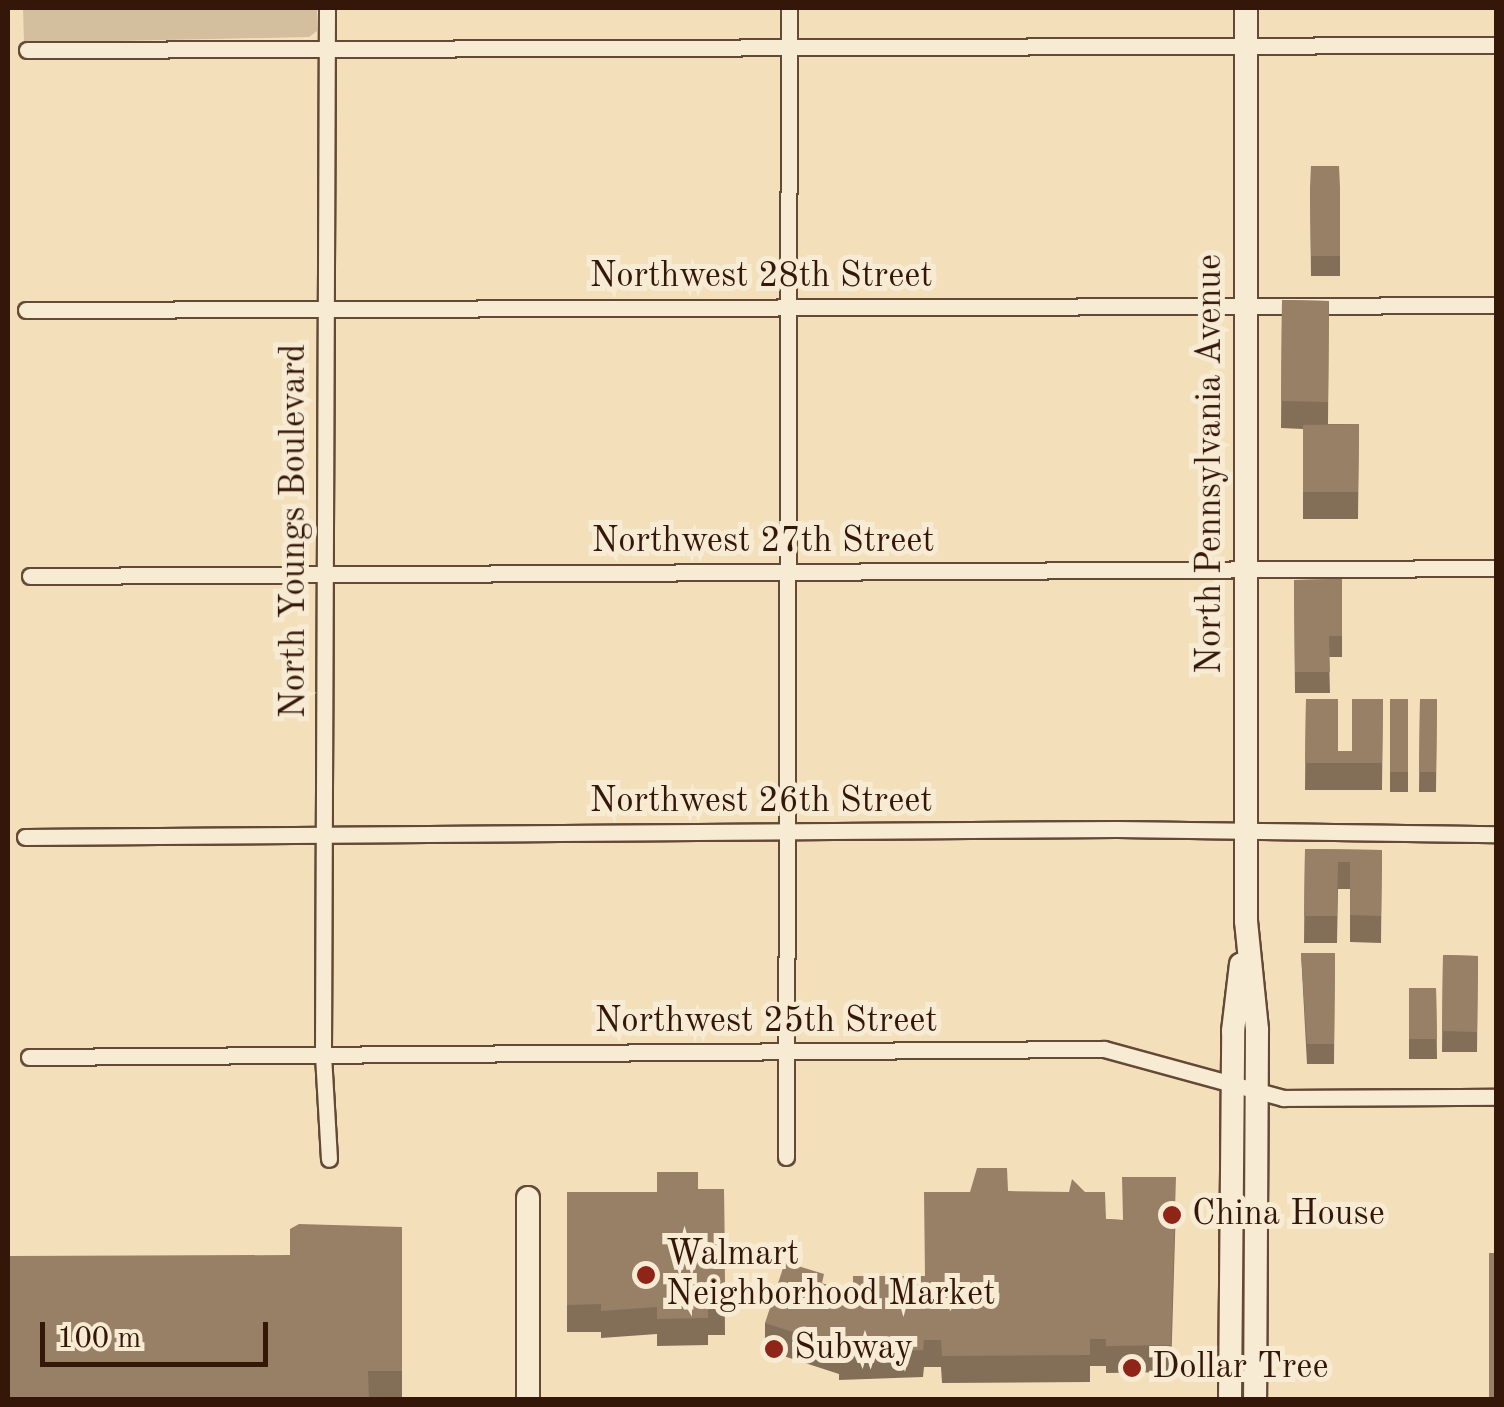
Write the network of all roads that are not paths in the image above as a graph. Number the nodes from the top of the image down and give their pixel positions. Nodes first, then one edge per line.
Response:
1 (326, 8) edge
2 (788, 8) edge
3 (1246, 8) edge
4 (1496, 45) edge
5 (1246, 46) junction
6 (789, 48) junction
7 (326, 49) junction
8 (27, 50) dead end
9 (1496, 305) edge
10 (1247, 306) junction
11 (788, 307) junction
12 (326, 309) junction
13 (26, 310) dead end
14 (1496, 568) edge
15 (1246, 569) junction
16 (788, 572) junction
17 (325, 574) junction
18 (30, 576) dead end
19 (787, 832) junction
20 (1246, 834) junction
21 (1496, 834) edge
22 (324, 835) junction
23 (25, 838) dead end
24 (1246, 921) junction
25 (786, 1052) junction
26 (323, 1055) junction
27 (28, 1057) dead end
28 (1232, 1086) junction
29 (1258, 1094) junction
30 (1496, 1097) edge
31 (786, 1156) dead end
32 (330, 1159) dead end
33 (528, 1198) dead end
34 (1232, 1200) junction
35 (1256, 1200) junction
36 (1231, 1283) junction
37 (1256, 1283) junction
38 (528, 1400) edge
39 (1230, 1400) edge
40 (1255, 1400) edge

1 - 7 street, North Youngs Boulevard
2 - 6 street
3 - 5 main road, North Pennsylvania Avenue
4 - 5 street
5 - 6 street
5 - 10 main road, North Pennsylvania Avenue
6 - 7 street
6 - 11 street
7 - 8 street
7 - 12 street, North Youngs Boulevard
9 - 10 street, Northwest 28th Street
10 - 11 street, Northwest 28th Street
10 - 15 main road, North Pennsylvania Avenue
11 - 12 street, Northwest 28th Street
11 - 16 street
12 - 13 street, Northwest 28th Street
12 - 17 street, North Youngs Boulevard
14 - 15 street, Northwest 27th Street
15 - 16 street, Northwest 27th Street
15 - 20 main road, North Pennsylvania Avenue
16 - 17 street, Northwest 27th Street
16 - 19 street
17 - 18 street, Northwest 27th Street
17 - 22 street, North Youngs Boulevard
19 - 20 street, Northwest 26th Street
19 - 22 street, Northwest 26th Street
19 - 25 street
20 - 21 street, Northwest 26th Street
20 - 24 main road, North Pennsylvania Avenue
22 - 23 street, Northwest 26th Street
22 - 26 street, North Youngs Boulevard
24 - 28 main road, North Pennsylvania Avenue
24 - 29 main road, North Pennsylvania Avenue
25 - 26 street, Northwest 25th Street
25 - 28 street, Northwest 25th Street
25 - 31 street
26 - 27 street, Northwest 25th Street
26 - 32 street, North Youngs Boulevard
28 - 29 street, Northwest 25th Street
28 - 34 main road, North Pennsylvania Avenue
29 - 30 street, Northwest 25th Street
29 - 35 main road, North Pennsylvania Avenue
33 - 38 main road
34 - 35 main road
34 - 36 main road, North Pennsylvania Avenue
35 - 37 main road, North Pennsylvania Avenue
36 - 37 main road
36 - 39 main road, North Pennsylvania Avenue
37 - 40 main road, North Pennsylvania Avenue

